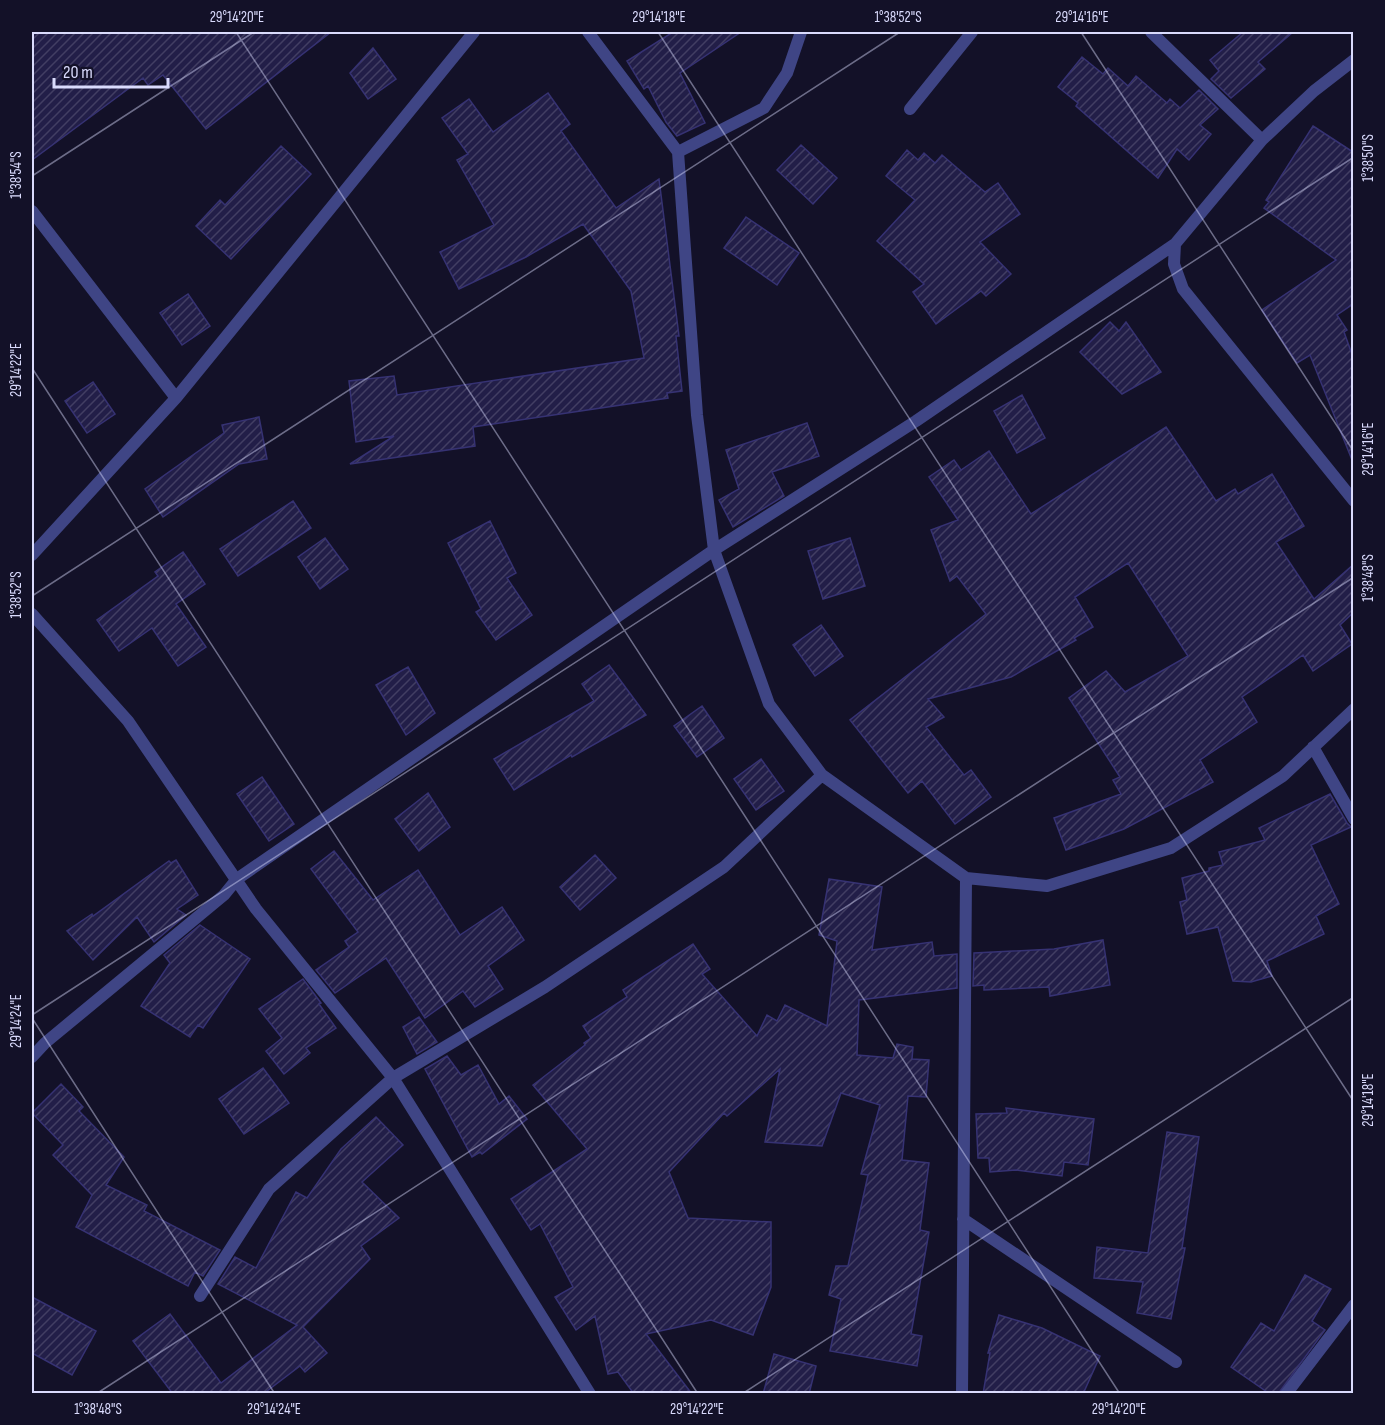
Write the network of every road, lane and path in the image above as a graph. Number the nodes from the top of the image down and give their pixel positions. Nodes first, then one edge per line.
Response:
1 (474, 32) edge
2 (588, 32) edge
3 (801, 32) edge
4 (972, 32) edge
5 (1151, 32) edge
6 (1353, 60) edge
7 (910, 109) dead end
8 (1262, 140) junction
9 (678, 152) junction
10 (32, 211) edge
11 (1175, 244) junction
12 (176, 398) junction
13 (1353, 501) edge
14 (714, 550) junction
15 (32, 555) edge
16 (32, 614) edge
17 (1353, 709) edge
18 (1313, 747) junction
19 (822, 775) junction
20 (1353, 819) edge
21 (966, 878) junction
22 (237, 879) junction
23 (32, 1057) edge
24 (393, 1078) junction
25 (963, 1219) junction
26 (200, 1296) dead end
27 (1353, 1305) edge
28 (1176, 1362) dead end
29 (587, 1392) edge
30 (962, 1394) edge
31 (1286, 1394) edge

1 - 12 street
2 - 9 street
3 - 9 street
4 - 7 street
5 - 8 street
6 - 8 street
8 - 11 street
9 - 14 street
10 - 12 street
11 - 13 street
11 - 14 street
12 - 15 street
14 - 19 street
14 - 22 street
16 - 22 street
17 - 18 street
18 - 20 street
18 - 21 street
19 - 21 street
19 - 24 street
21 - 25 street
22 - 23 street
22 - 24 street
24 - 26 street
24 - 29 street
25 - 28 street
25 - 30 street
27 - 31 street

